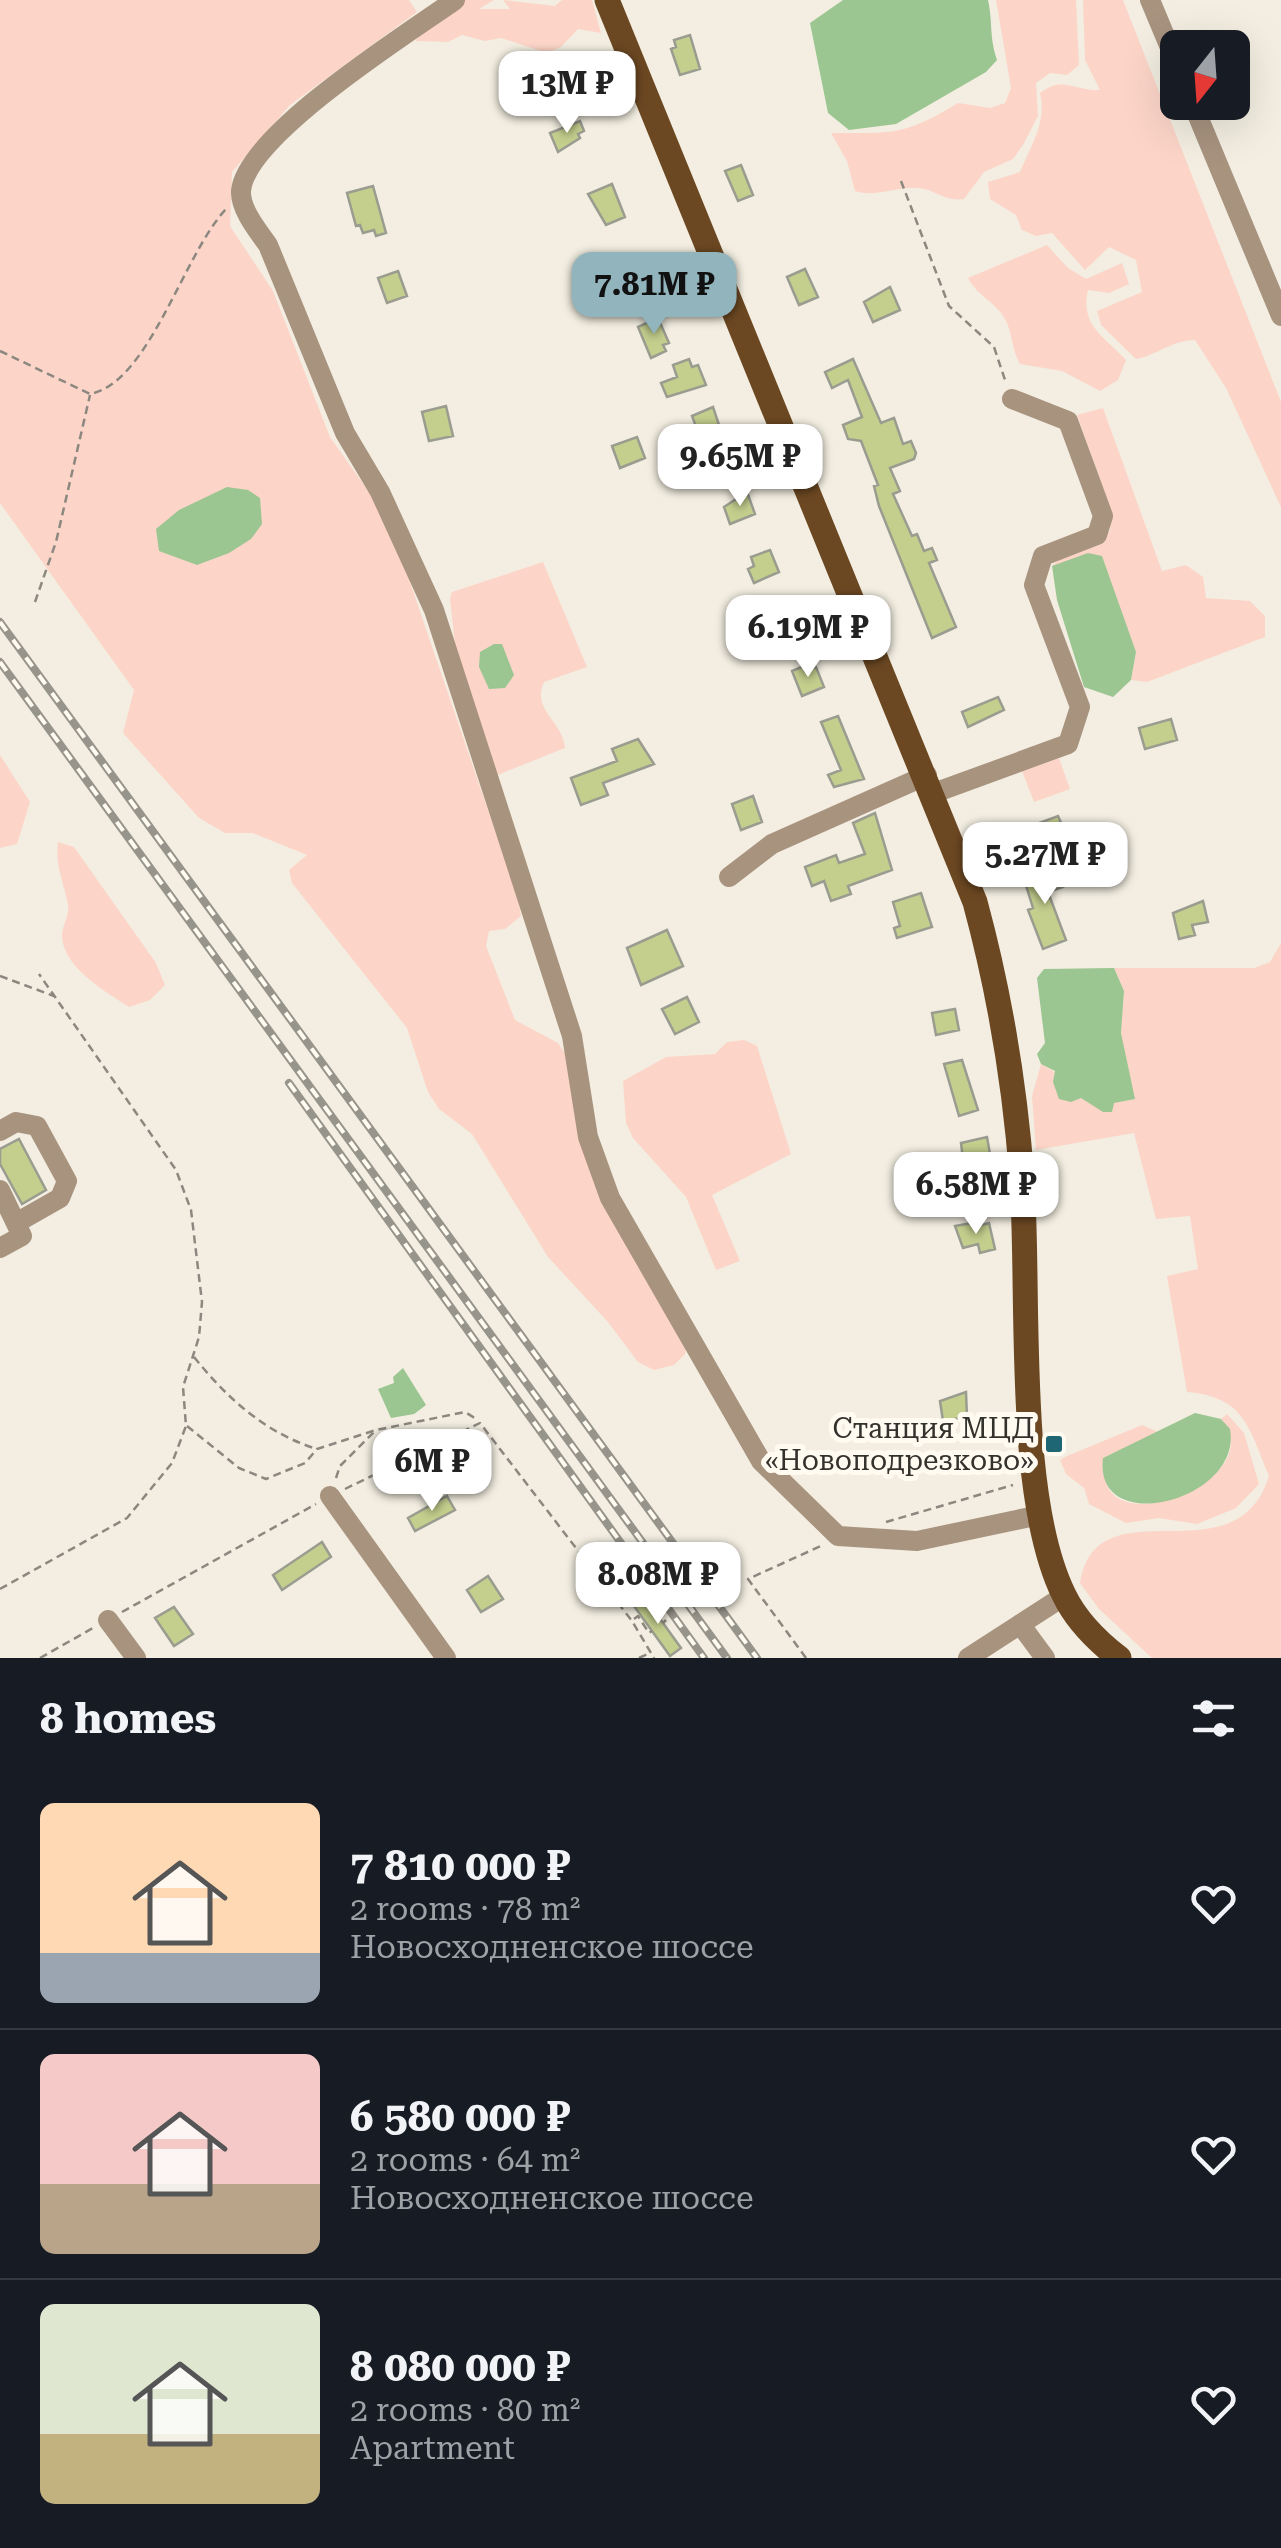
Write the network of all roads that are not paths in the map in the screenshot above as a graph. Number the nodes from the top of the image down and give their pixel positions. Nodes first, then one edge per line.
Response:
1 (454, 0) edge
2 (607, 0) edge
3 (1150, 0) edge
4 (1163, 30) edge
5 (1199, 120) edge
6 (1281, 316) edge
7 (1012, 399) road end
8 (931, 784) junction
9 (728, 876) dead end
10 (0, 1131) edge
11 (0, 1190) edge
12 (16, 1223) junction
13 (0, 1248) edge
14 (330, 1496) road end
15 (1040, 1515) junction
16 (1064, 1596) junction
17 (108, 1620) dead end
18 (1020, 1624) junction
19 (136, 1658) edge
20 (446, 1658) edge
21 (968, 1658) edge
22 (1045, 1658) edge
23 (1118, 1658) edge

1 - 15 street
2 - 8 main road
3 - 4 street
5 - 6 street
7 - 8 street
8 - 9 street
8 - 15 main road
10 - 12 street
11 - 12 street
12 - 13 street
14 - 20 street
15 - 16 main road
16 - 18 street
16 - 23 main road
17 - 19 street
18 - 21 street
18 - 22 street

